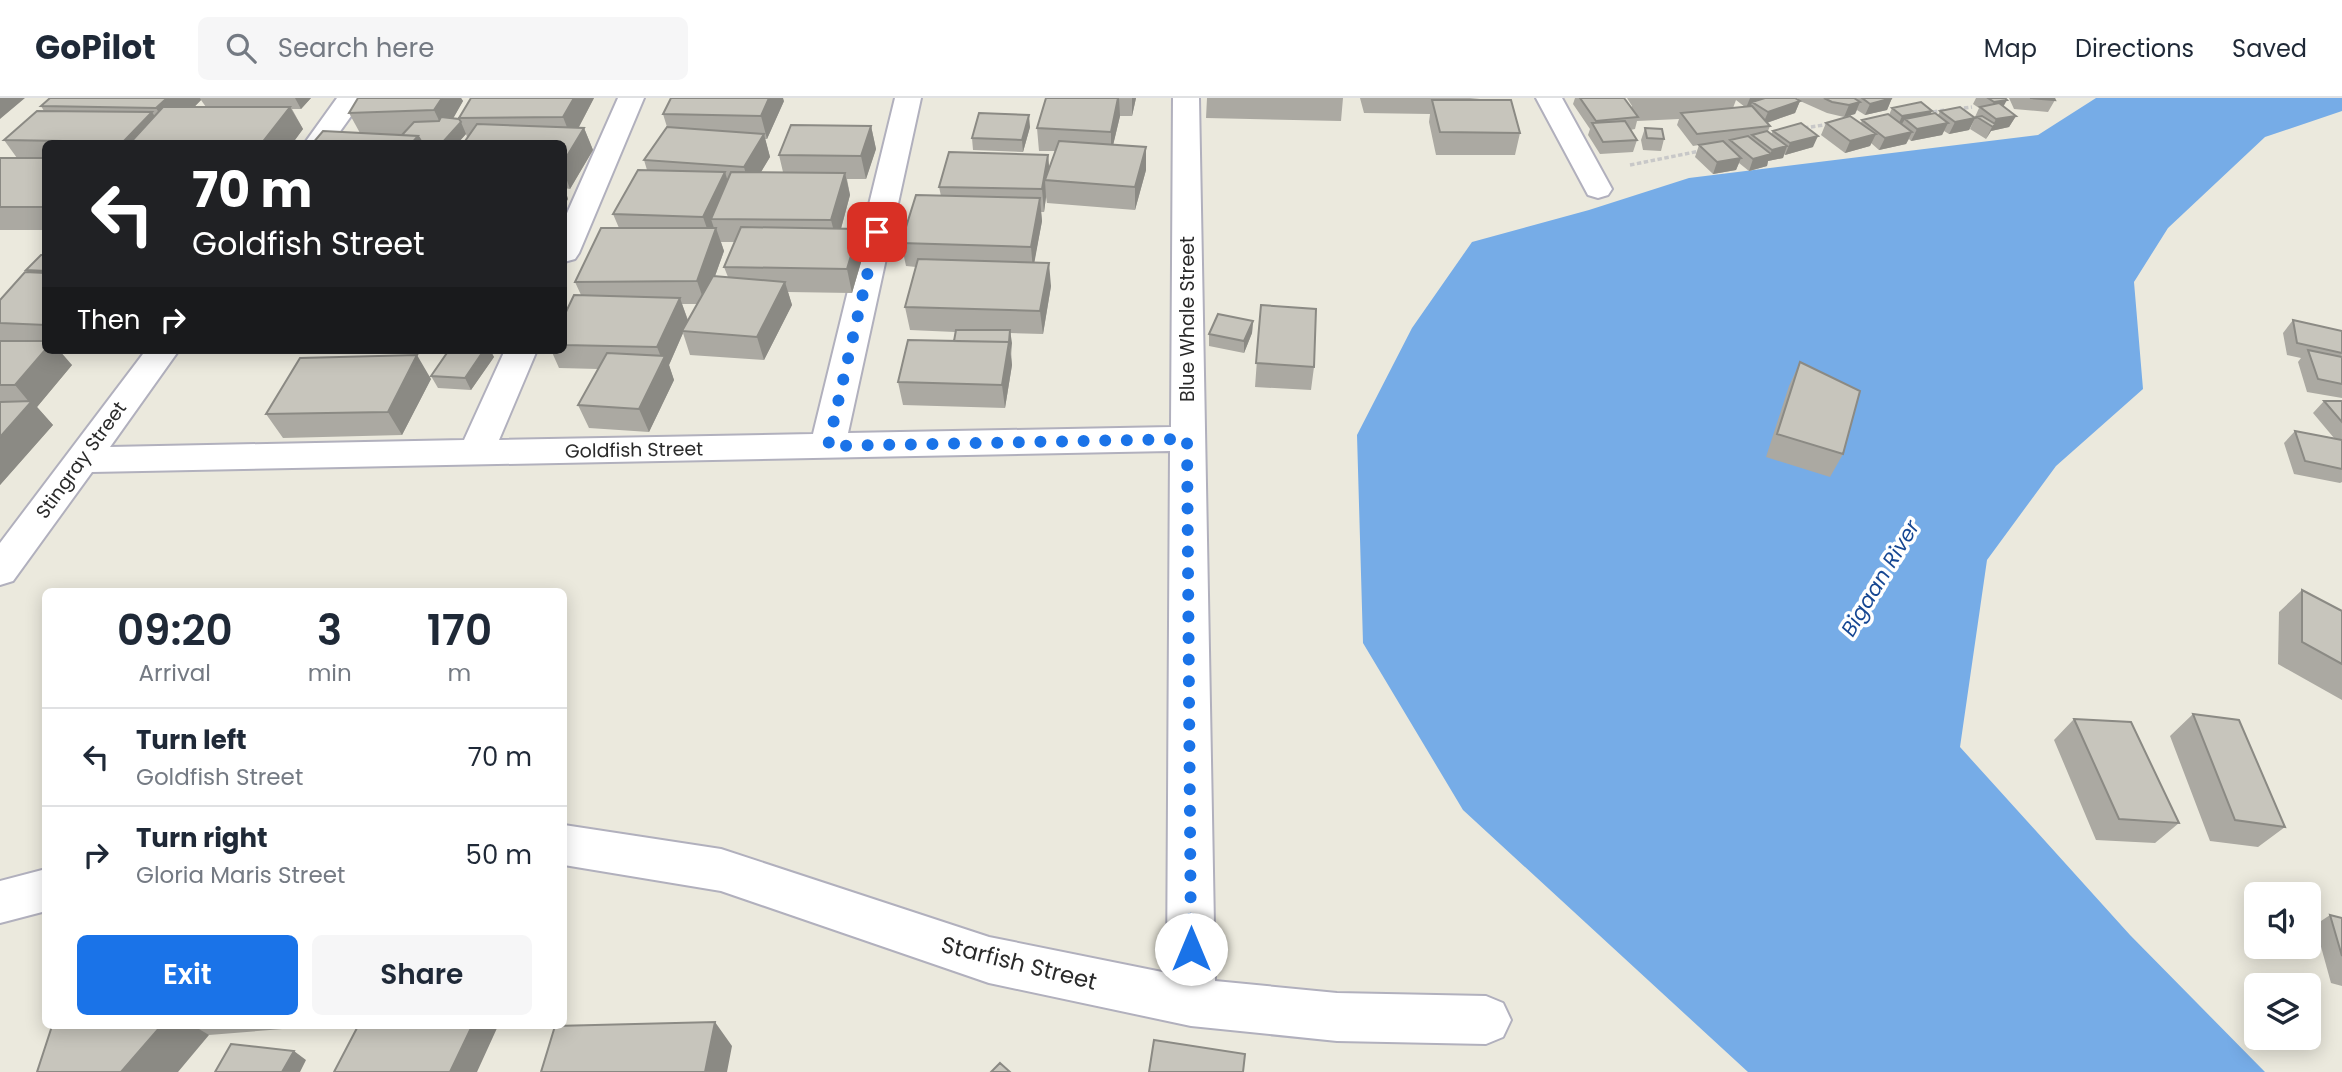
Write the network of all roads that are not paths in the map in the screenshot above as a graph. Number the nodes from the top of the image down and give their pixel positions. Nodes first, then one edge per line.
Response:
1 (351, 98) edge
2 (631, 98) edge
3 (908, 98) edge
4 (1186, 98) edge
5 (1549, 98) edge
6 (320, 140) edge
7 (1593, 181) road end
8 (567, 246) edge
9 (160, 354) edge
10 (519, 354) edge
11 (1187, 439) junction
12 (828, 446) junction
13 (476, 453) junction
14 (82, 460) junction
15 (0, 571) edge
16 (567, 845) edge
17 (42, 891) edge
18 (0, 902) edge
19 (1191, 1002) junction
20 (1486, 1020) dead end

1 - 6 street
2 - 8 street
3 - 12 street
4 - 11 street, Blue Whale Street
5 - 7 street
9 - 14 street, Stingray Street
10 - 13 street
11 - 12 street, Goldfish Street
11 - 19 street, Blue Whale Street
12 - 13 street, Goldfish Street
13 - 14 street, Goldfish Street
14 - 15 street, Stingray Street
16 - 19 street, Starfish Street
17 - 18 street
19 - 20 street, Starfish Street

